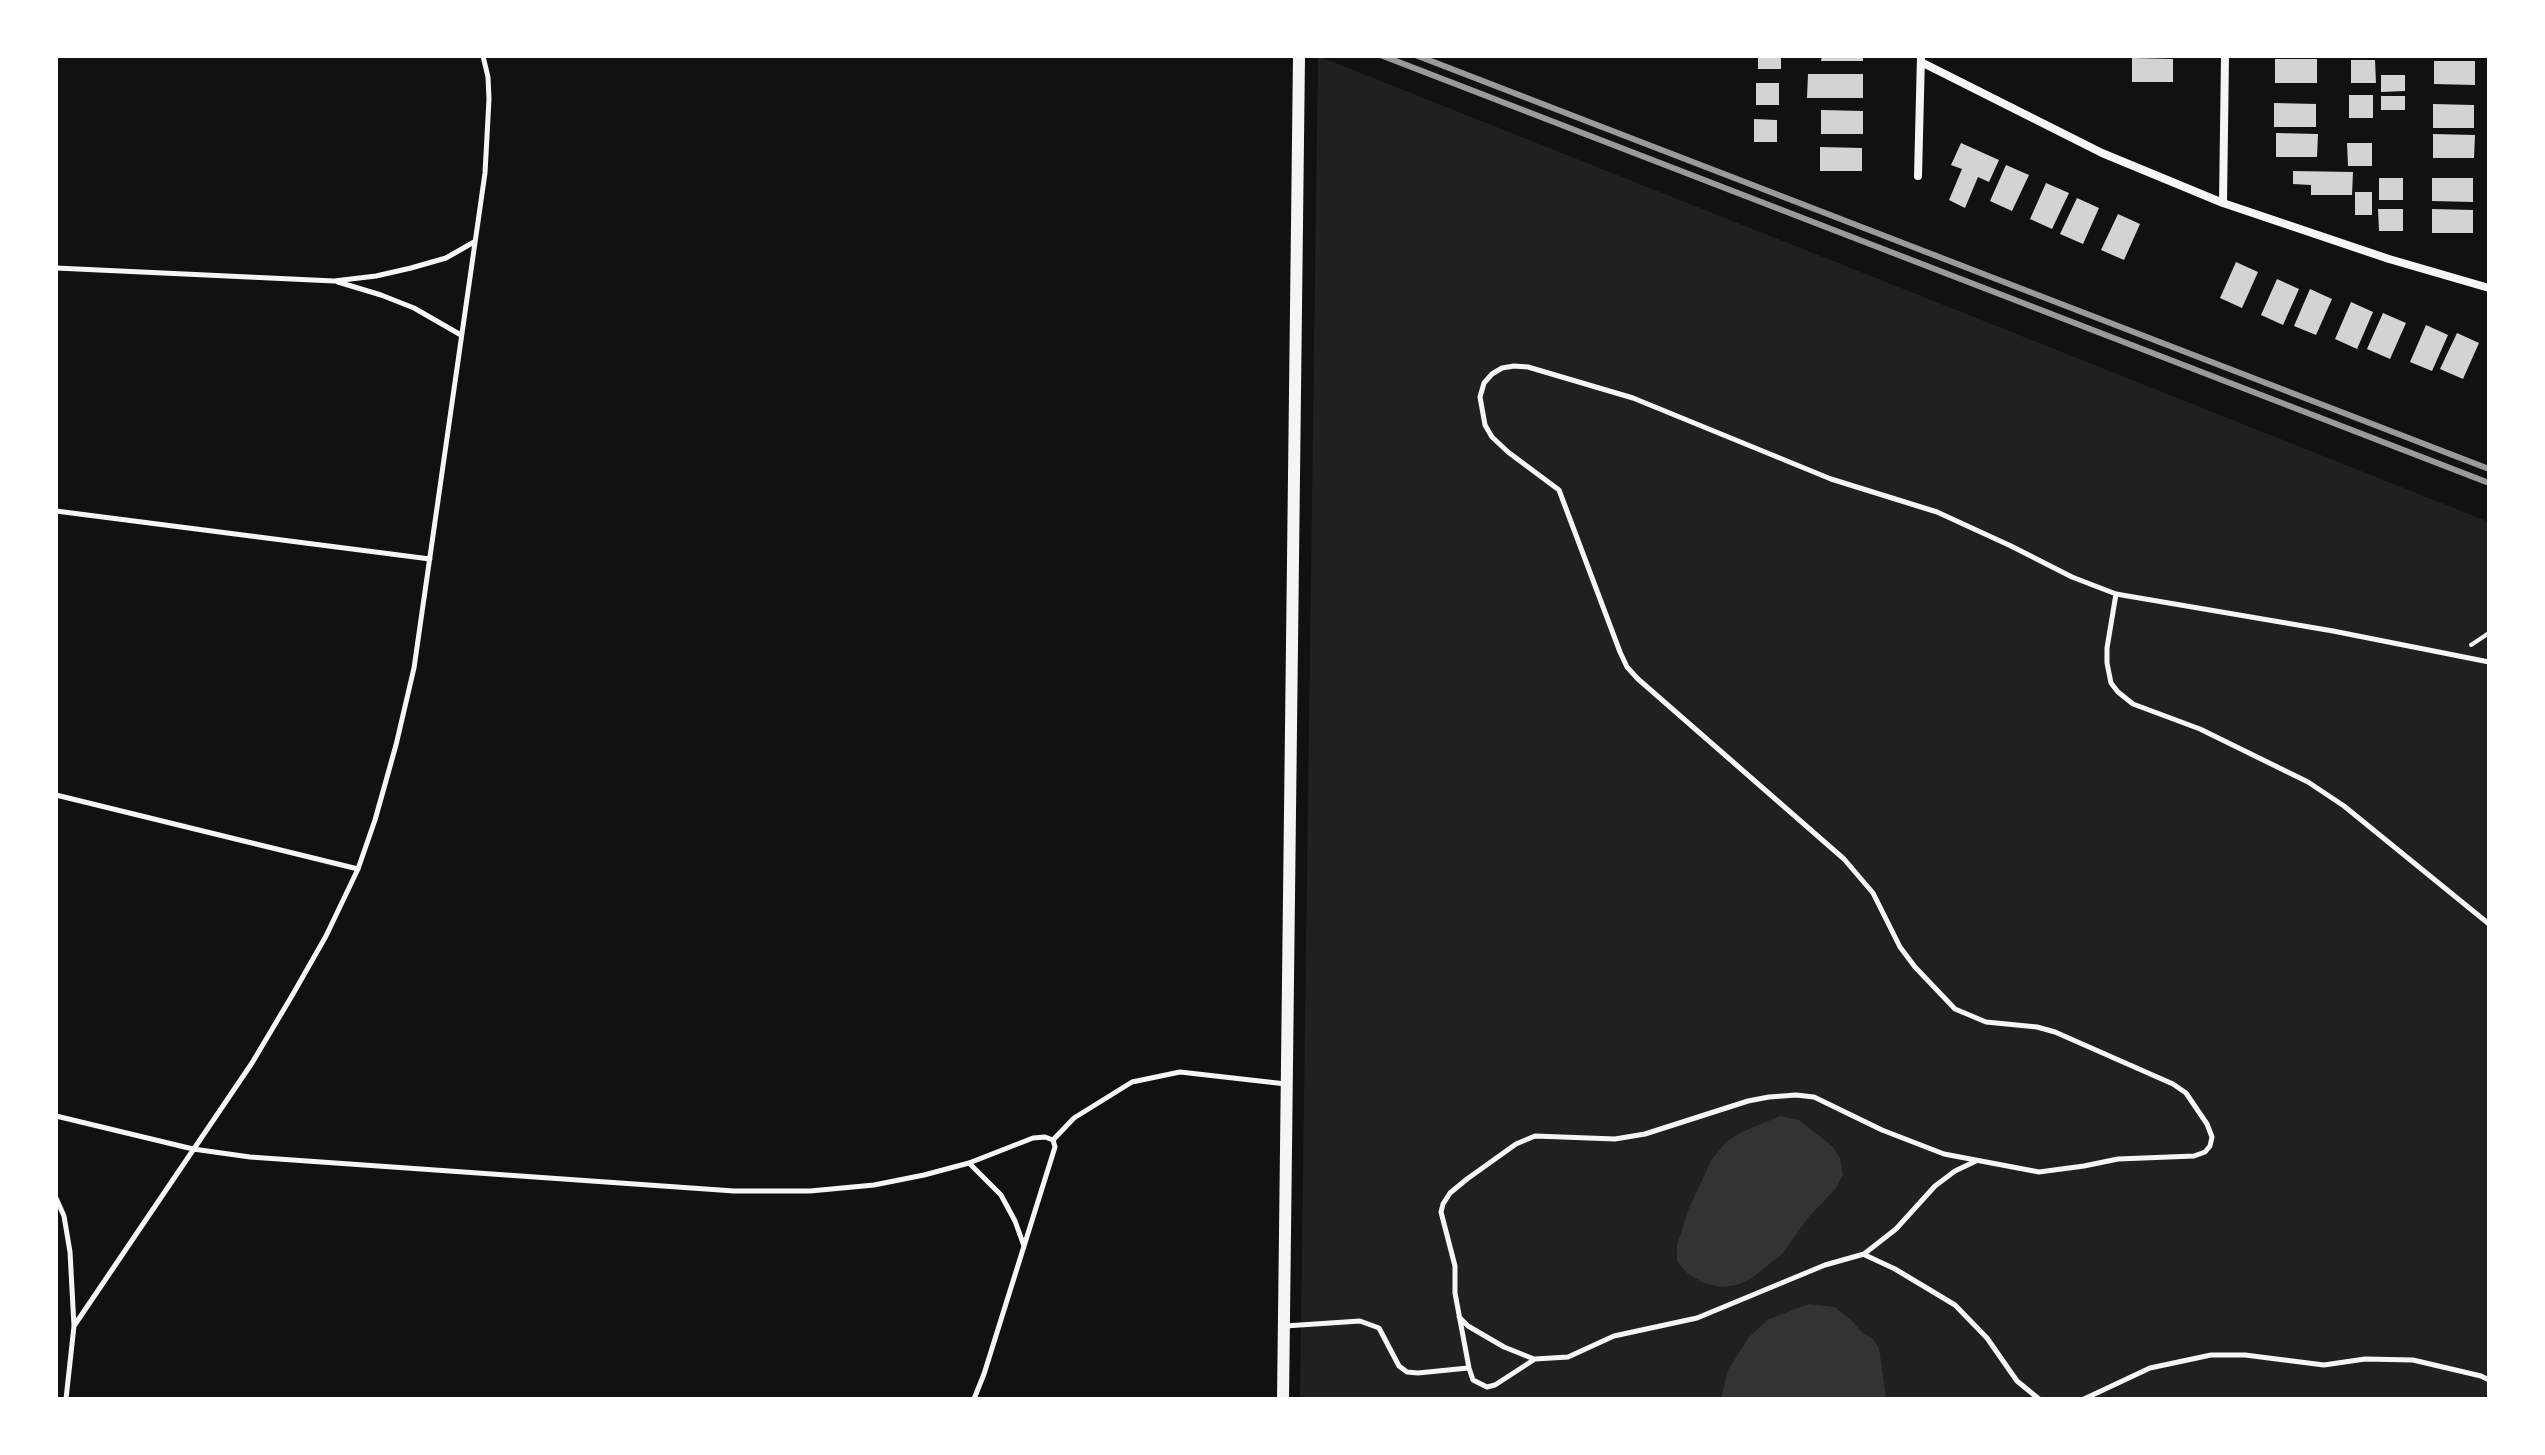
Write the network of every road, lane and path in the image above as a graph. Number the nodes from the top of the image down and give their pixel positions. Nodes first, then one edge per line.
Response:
1 (483, 56) edge
2 (1299, 56) edge
3 (2225, 56) edge
4 (1921, 59) edge
5 (1918, 176) dead end
6 (2223, 203) junction
7 (474, 241) junction
8 (56, 268) edge
9 (334, 281) junction
10 (2489, 288) edge
11 (461, 335) junction
12 (56, 511) edge
13 (430, 559) junction
14 (2116, 594) junction
15 (2489, 662) edge
16 (56, 795) edge
17 (358, 869) junction
18 (2489, 924) edge
19 (1287, 1084) junction
20 (56, 1116) edge
21 (1053, 1140) junction
22 (193, 1149) junction
23 (1976, 1161) junction
24 (969, 1163) junction
25 (56, 1198) edge
26 (1024, 1246) junction
27 (1864, 1254) junction
28 (1459, 1317) junction
29 (74, 1326) junction
30 (1284, 1326) junction
31 (1535, 1359) junction
32 (1469, 1368) junction
33 (2489, 1380) edge
34 (66, 1399) edge
35 (974, 1399) edge
36 (1283, 1399) edge
37 (2039, 1399) edge
38 (2084, 1399) edge

1 - 7 lane
2 - 19 street
3 - 6 street
4 - 5 street
4 - 6 street
6 - 10 street
7 - 9 lane
7 - 11 lane
8 - 9 lane
9 - 11 lane
11 - 13 lane
12 - 13 lane
13 - 17 lane
14 - 15 lane
14 - 18 lane
14 - 23 lane
16 - 17 lane
17 - 22 lane
19 - 21 lane
19 - 30 street
20 - 22 lane
21 - 24 lane
21 - 26 lane
22 - 24 lane
22 - 29 lane
23 - 27 lane
23 - 28 lane
24 - 26 lane
25 - 29 lane
26 - 35 lane
27 - 31 lane
27 - 37 lane
28 - 31 lane
28 - 32 lane
29 - 34 lane
30 - 32 lane
30 - 36 street
31 - 32 lane
33 - 38 lane

